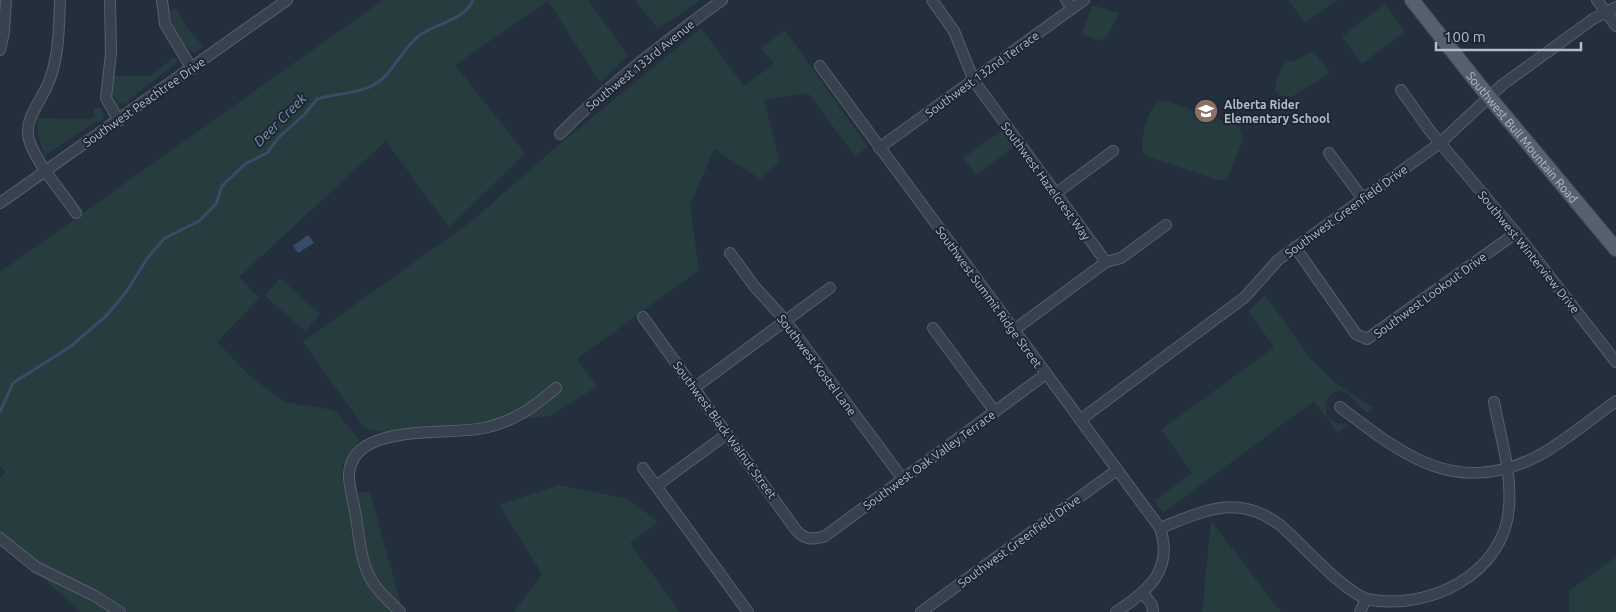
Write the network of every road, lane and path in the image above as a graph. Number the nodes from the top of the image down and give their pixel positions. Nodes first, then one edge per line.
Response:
1 (6, 0) edge
2 (60, 0) edge
3 (110, 0) edge
4 (162, 0) edge
5 (722, 0) edge
6 (932, 0) edge
7 (1084, 0) edge
8 (1412, 0) edge
9 (1597, 0) edge
10 (282, 1) edge
11 (1069, 4) edge
12 (1616, 7) edge
13 (1605, 12) junction
14 (1616, 26) edge
15 (0, 50) edge
16 (820, 66) dead end
17 (192, 69) junction
18 (974, 81) junction
19 (1401, 90) dead end
20 (1489, 95) junction
21 (119, 121) junction
22 (560, 134) dead end
23 (1440, 143) junction
24 (879, 148) junction
25 (1113, 151) dead end
26 (1329, 152) dead end
27 (47, 171) junction
28 (1055, 194) junction
29 (1362, 199) junction
30 (0, 203) edge
31 (76, 213) dead end
32 (1166, 225) dead end
33 (1516, 233) junction
34 (1294, 247) junction
35 (1616, 249) edge
36 (730, 253) dead end
37 (1106, 262) junction
38 (830, 288) dead end
39 (643, 317) dead end
40 (786, 320) junction
41 (933, 328) dead end
42 (1014, 330) junction
43 (1616, 362) edge
44 (1046, 374) junction
45 (556, 388) dead end
46 (694, 388) junction
47 (1616, 400) edge
48 (1494, 402) dead end
49 (1340, 407) dead end
50 (995, 412) junction
51 (1080, 420) junction
52 (727, 434) junction
53 (1506, 467) junction
54 (643, 468) dead end
55 (1117, 470) junction
56 (902, 478) junction
57 (656, 486) junction
58 (1160, 528) junction
59 (0, 538) edge
60 (810, 539) joint
61 (1143, 593) junction
62 (1366, 599) junction
63 (120, 612) edge
64 (400, 612) edge
65 (748, 612) edge
66 (921, 612) edge
67 (1116, 612) edge
68 (1153, 612) edge
69 (1360, 612) edge

1 - 15 street
2 - 27 street
3 - 21 street
4 - 17 street
5 - 22 street, Southwest 133rd Avenue
6 - 18 street, Southwest Hazelcrest Way
7 - 11 street, Southwest 132nd Terrace
8 - 20 main road, Southwest Bull Mountain Road
9 - 13 street
10 - 17 street, Southwest Peachtree Drive
11 - 18 street, Southwest 132nd Terrace
12 - 13 street, Southwest Greenfield Drive
13 - 14 street
13 - 20 street, Southwest Greenfield Drive
16 - 24 street, Southwest Summit Ridge Street
17 - 21 street, Southwest Peachtree Drive
18 - 24 street, Southwest 132nd Terrace
18 - 28 street, Southwest Hazelcrest Way
19 - 23 street, Southwest Winterview Drive
20 - 23 street, Southwest Greenfield Drive
20 - 35 main road, Southwest Bull Mountain Road
21 - 27 street, Southwest Peachtree Drive
23 - 29 street, Southwest Greenfield Drive
23 - 33 street, Southwest Winterview Drive
24 - 42 street, Southwest Summit Ridge Street
25 - 28 street
26 - 29 street
27 - 30 street, Southwest Peachtree Drive
27 - 31 street
28 - 37 street, Southwest Hazelcrest Way
29 - 34 street, Southwest Greenfield Drive
32 - 37 street
33 - 34 street, Southwest Lookout Drive
33 - 43 street, Southwest Winterview Drive
34 - 51 street, Southwest Greenfield Drive
36 - 40 street, Southwest Kostel Lane
37 - 42 street
38 - 40 street
39 - 46 street, Southwest Black Walnut Street
40 - 46 street
40 - 56 street, Southwest Kostel Lane
41 - 50 street
42 - 44 street, Southwest Summit Ridge Street
44 - 50 street, Southwest Oak Valley Terrace
44 - 51 street, Southwest Summit Ridge Street
45 - 64 street
46 - 52 street, Southwest Black Walnut Street
47 - 53 street
48 - 53 street
49 - 53 street
50 - 56 street, Southwest Oak Valley Terrace
51 - 55 street, Southwest Summit Ridge Street
52 - 57 street
52 - 60 street, Southwest Black Walnut Street
53 - 62 street
54 - 57 street
55 - 58 street, Southwest Summit Ridge Street
55 - 66 street, Southwest Greenfield Drive
56 - 60 street, Southwest Oak Valley Terrace
57 - 65 street
58 - 61 street
58 - 62 street
59 - 63 street
61 - 67 street
61 - 68 street
62 - 69 street

